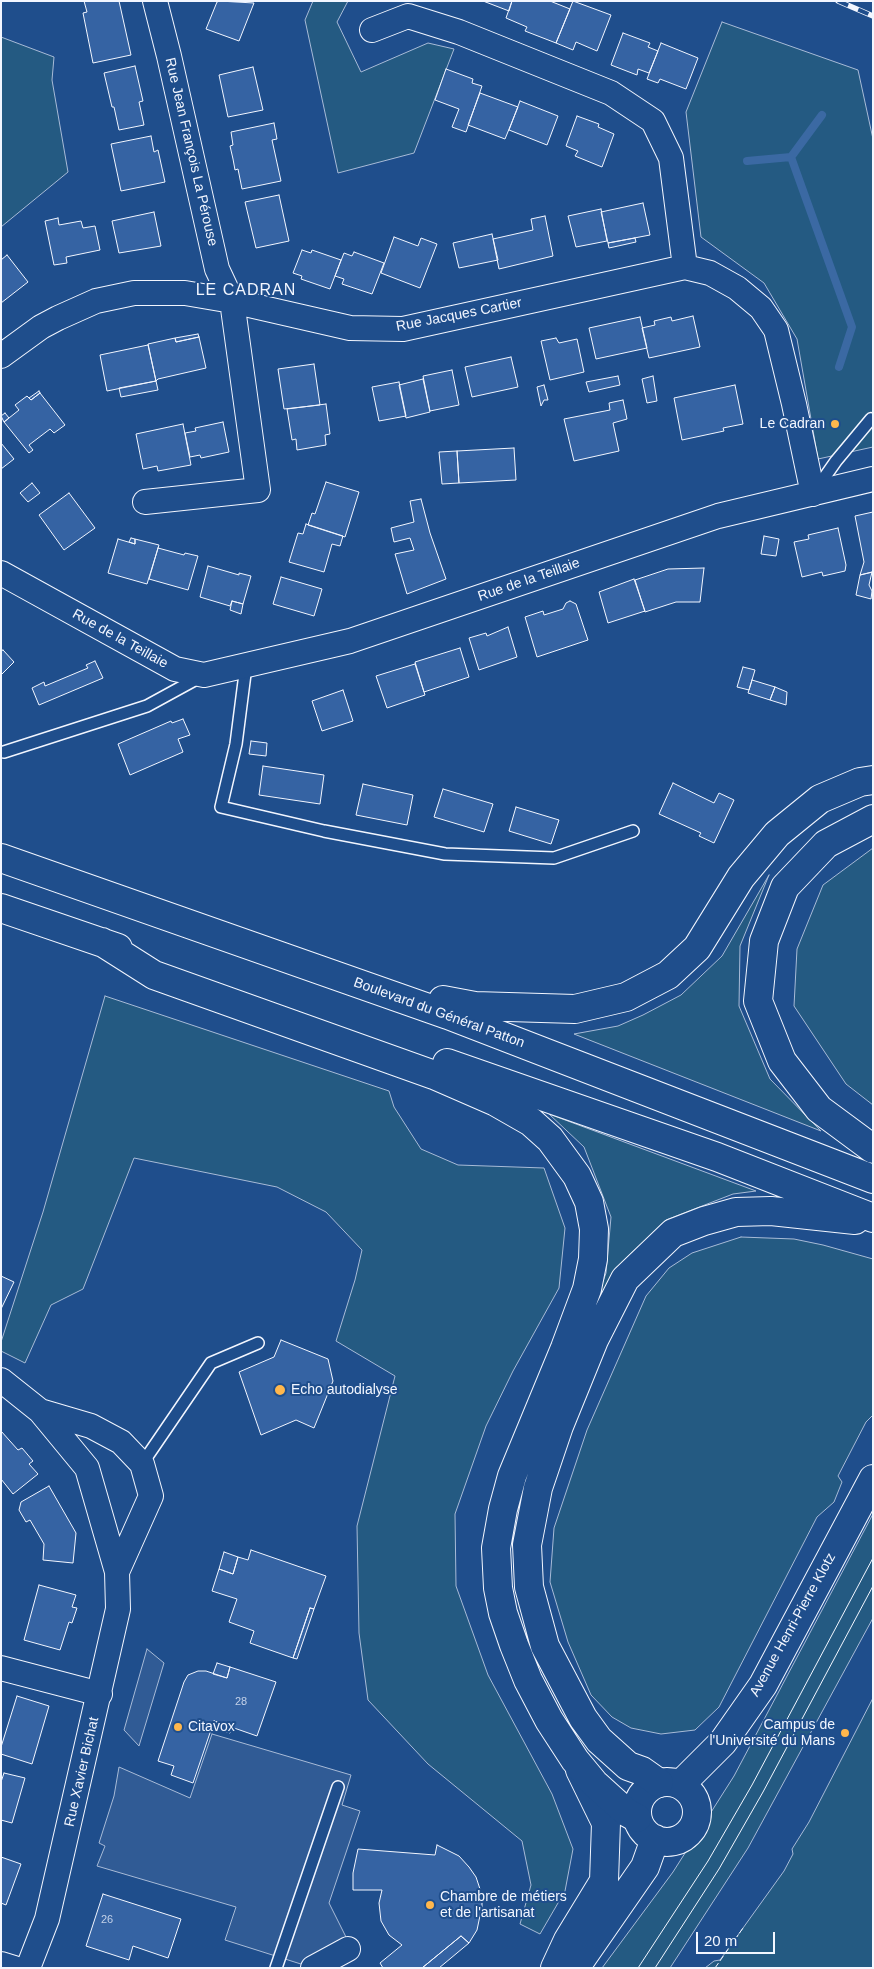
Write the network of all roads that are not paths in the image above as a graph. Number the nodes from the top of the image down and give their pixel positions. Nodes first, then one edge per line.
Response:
1 (155, 1) edge
2 (372, 30) dead end
3 (685, 268) junction
4 (232, 301) junction
5 (1, 356) edge
6 (873, 420) edge
7 (873, 479) edge
8 (812, 494) junction
9 (145, 502) dead end
10 (1, 572) edge
11 (246, 666) junction
12 (204, 675) junction
13 (4, 752) dead end
14 (873, 780) edge
15 (873, 819) edge
16 (633, 831) dead end
17 (1, 858) edge
18 (1, 908) edge
19 (102, 942) junction
20 (360, 984) junction
21 (873, 1149) edge
22 (873, 1179) edge
23 (873, 1220) edge
24 (258, 1343) dead end
25 (1, 1380) edge
26 (40, 1411) junction
27 (142, 1464) junction
28 (873, 1478) edge
29 (116, 1572) junction
30 (1, 1668) edge
31 (100, 1694) junction
32 (576, 1760) junction
33 (670, 1784) junction
34 (338, 1787) dead end
35 (637, 1818) junction
36 (655, 1839) junction
37 (348, 1949) dead end
38 (1, 1964) edge
39 (14, 1968) edge
40 (28, 1968) edge
41 (276, 1968) edge
42 (313, 1968) edge
43 (555, 1968) edge
44 (574, 1968) edge

1 - 4 street, Rue Jean François La Pérouse
2 - 3 street
3 - 4 street, Rue Jacques Cartier
3 - 8 street, Rue Jacques Cartier
4 - 5 street, Rue Jacques Cartier
4 - 9 street
6 - 8 lane
7 - 8 street, Rue de la Teillaie
8 - 11 street, Rue de la Teillaie
10 - 12 street, Rue de la Teillaie
11 - 12 street, Rue de la Teillaie
11 - 16 lane
12 - 13 lane
14 - 20 main road
15 - 21 main road
17 - 20 main road, Boulevard du Général Patton
18 - 19 main road
19 - 23 main road
19 - 32 main road
20 - 22 main road, Boulevard du Général Patton
23 - 33 main road
24 - 27 lane
25 - 26 street, Rue Xavier Bichat
26 - 27 street, Rue Xavier Bichat
26 - 29 street, Rue Xavier Bichat
27 - 29 street, Rue Xavier Bichat
28 - 33 main road, Avenue Henri-Pierre Klotz
29 - 31 street, Rue Xavier Bichat
30 - 31 street
31 - 40 street, Rue Xavier Bichat
32 - 35 main road
32 - 43 main road
33 - 35 main road, Avenue Henri-Pierre Klotz
33 - 36 main road
34 - 41 lane
35 - 36 main road
36 - 44 main road
37 - 42 street
38 - 39 street

